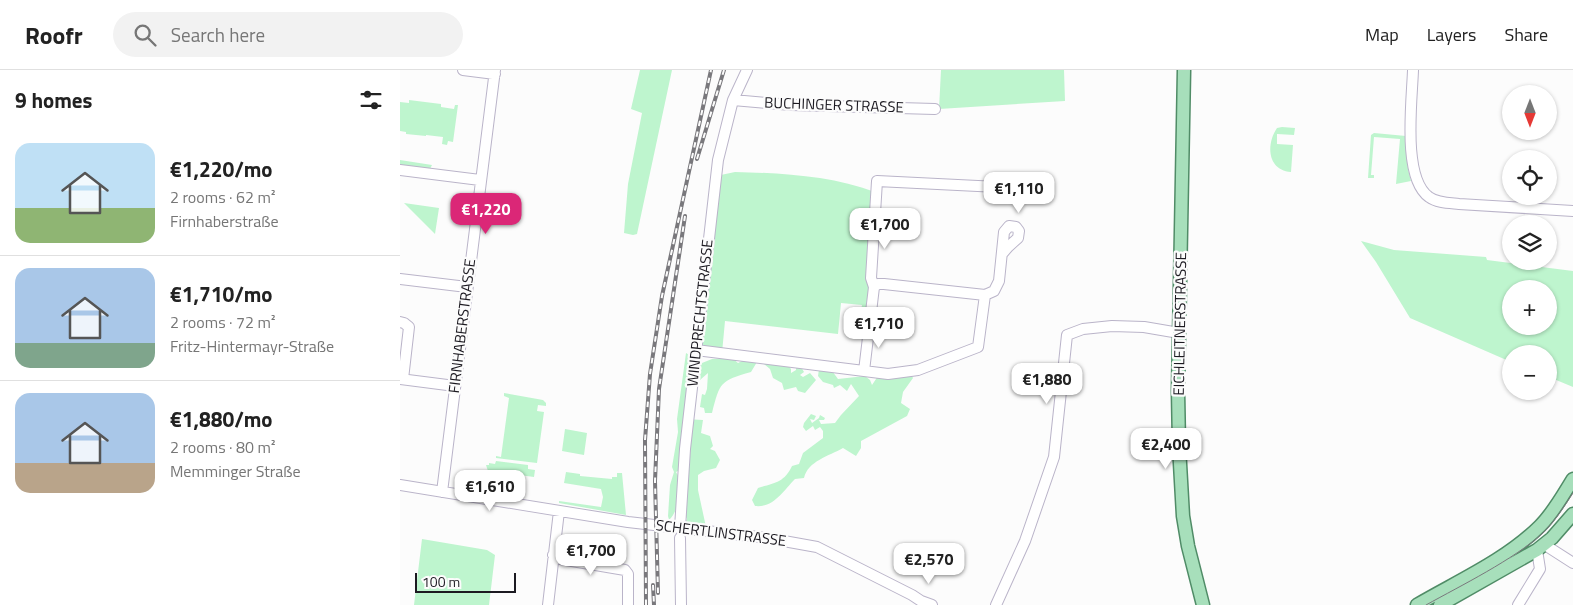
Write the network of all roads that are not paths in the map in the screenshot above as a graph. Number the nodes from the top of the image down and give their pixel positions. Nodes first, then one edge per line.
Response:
1 (463, 70) edge
2 (747, 70) edge
3 (1184, 70) edge
4 (1413, 70) edge
5 (495, 72) edge
6 (733, 100) junction
7 (935, 108) dead end
8 (400, 170) edge
9 (480, 180) junction
10 (998, 186) dead end
11 (1573, 211) edge
12 (1002, 254) dead end
13 (400, 279) edge
14 (874, 287) junction
15 (467, 288) junction
16 (985, 295) junction
17 (400, 322) edge
18 (1179, 333) junction
19 (696, 350) junction
20 (864, 371) junction
21 (402, 379) edge
22 (455, 386) junction
23 (1572, 481) edge
24 (400, 486) edge
25 (442, 492) junction
26 (559, 511) junction
27 (1573, 514) edge
28 (680, 533) junction
29 (1541, 548) junction
30 (553, 555) junction
31 (1573, 563) edge
32 (931, 604) edge
33 (548, 605) edge
34 (628, 605) edge
35 (681, 605) edge
36 (996, 605) edge
37 (1203, 605) edge
38 (1417, 605) edge
39 (1440, 605) edge
40 (1518, 605) edge

1 - 5 street
2 - 6 street, WINDPRECHTSTRASSE
3 - 18 main road, EICHLEITNERSTRASSE
4 - 11 street
5 - 9 street, FIRNHABERSTRASSE
6 - 7 street, BUCHINGER STRASSE
6 - 19 street, WINDPRECHTSTRASSE
8 - 9 street
9 - 15 street, FIRNHABERSTRASSE
10 - 14 street
12 - 16 street
13 - 15 street
14 - 16 street
14 - 20 street
15 - 22 street, FIRNHABERSTRASSE
16 - 20 street
17 - 21 street
18 - 36 street
18 - 37 main road, EICHLEITNERSTRASSE
19 - 20 street
19 - 28 street, WINDPRECHTSTRASSE
21 - 22 street
22 - 25 street, FIRNHABERSTRASSE
23 - 38 main road
24 - 25 street, SCHERTLINSTRASSE
25 - 26 street, SCHERTLINSTRASSE
26 - 28 street, SCHERTLINSTRASSE
26 - 30 street
27 - 29 main road
28 - 32 street, SCHERTLINSTRASSE
28 - 35 street, WINDPRECHTSTRASSE
29 - 31 street
29 - 39 main road
29 - 40 street
30 - 33 street
30 - 34 street

